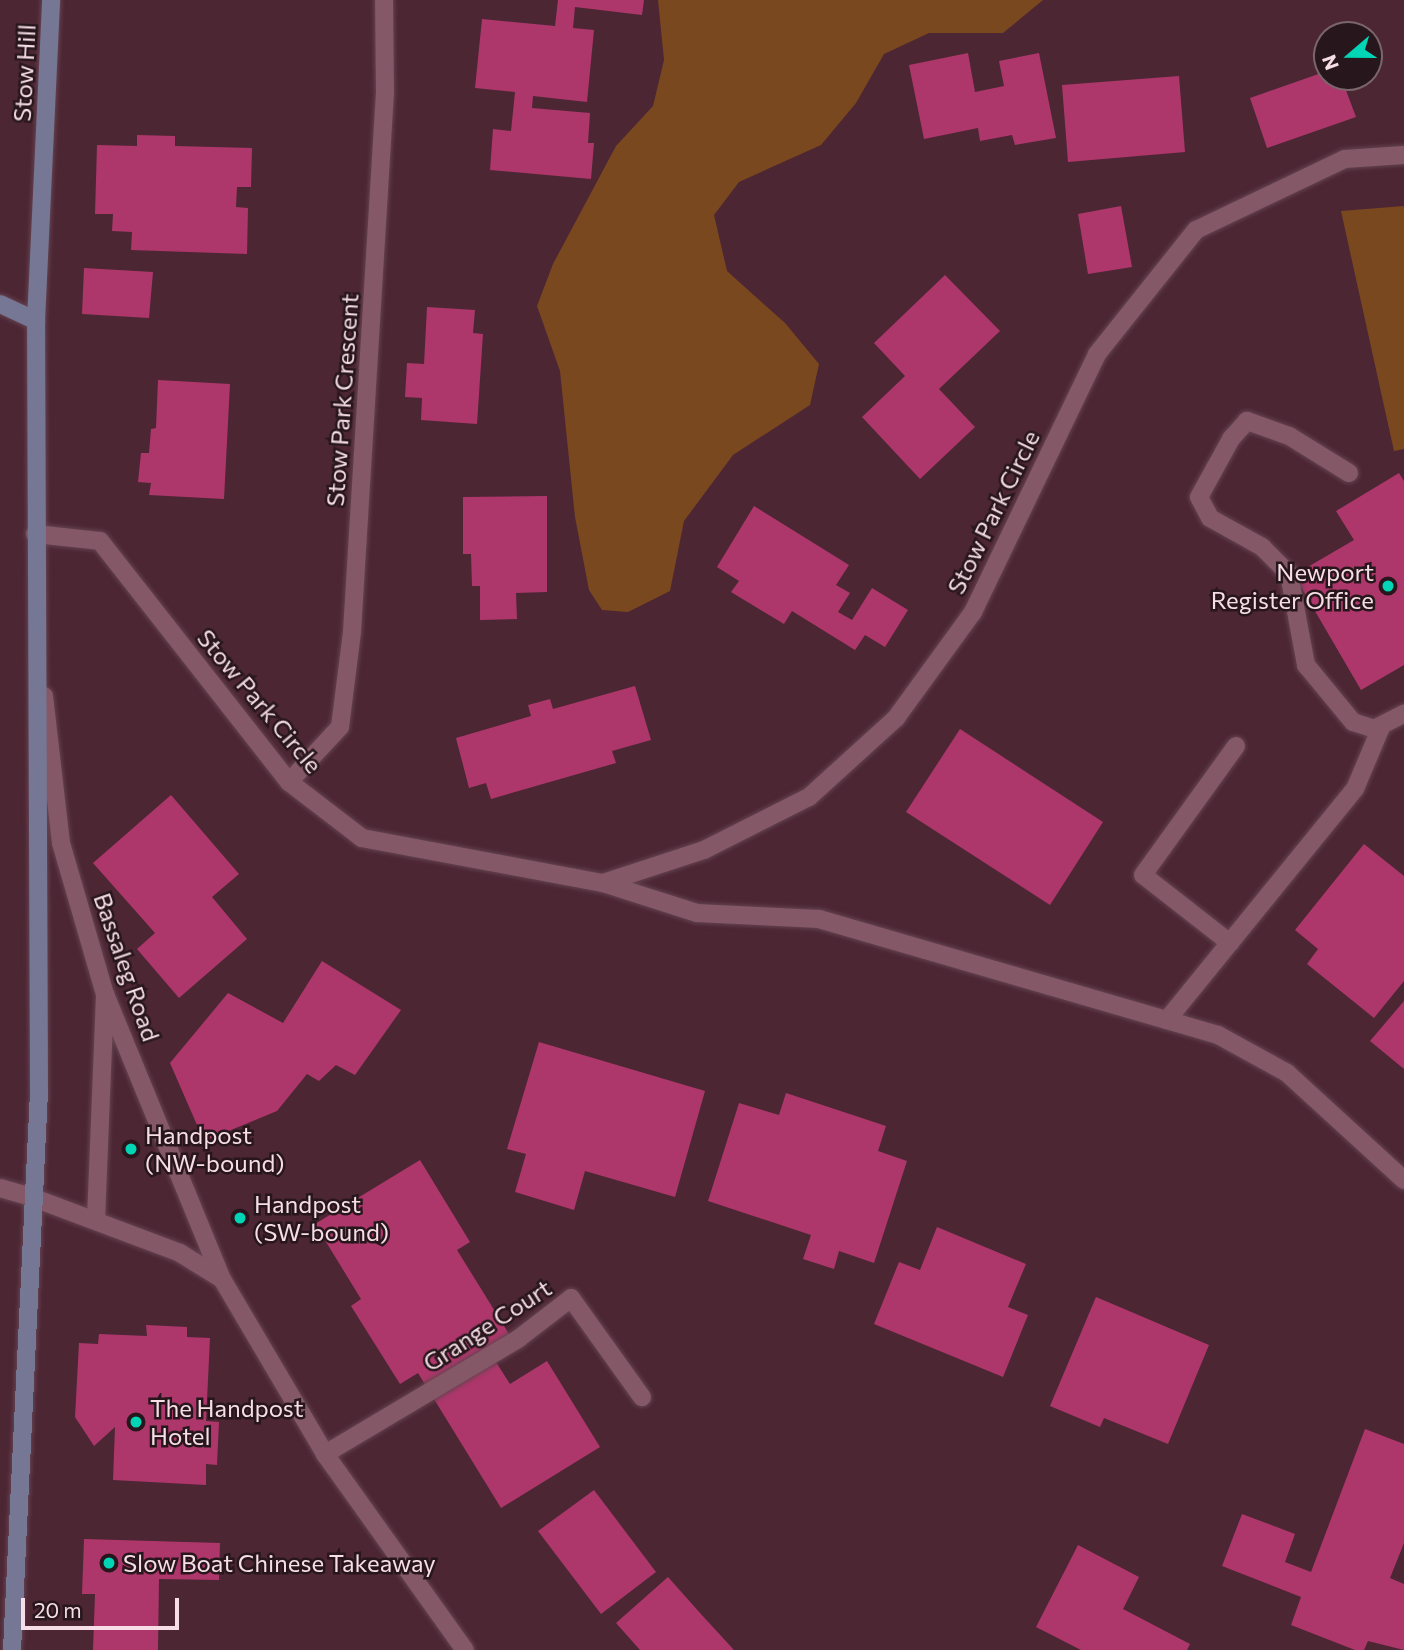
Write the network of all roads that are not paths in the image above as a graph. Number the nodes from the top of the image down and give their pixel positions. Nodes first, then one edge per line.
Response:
1 (51, 0) edge
2 (384, 0) edge
3 (1404, 155) edge
4 (0, 304) edge
5 (36, 321) junction
6 (1349, 473) dead end
7 (35, 534) junction
8 (39, 657) junction
9 (1404, 714) edge
10 (1381, 727) junction
11 (1236, 746) dead end
12 (289, 782) junction
13 (603, 883) junction
14 (1230, 943) junction
15 (105, 994) junction
16 (1167, 1020) junction
17 (1404, 1180) edge
18 (0, 1188) edge
19 (34, 1198) junction
20 (96, 1220) junction
21 (222, 1279) junction
22 (642, 1397) dead end
23 (325, 1454) junction
24 (8, 1647) edge
25 (465, 1650) edge

1 - 5 main road, Stow Hill
2 - 12 street, Stow Park Crescent
3 - 13 street, Stow Park Circle
4 - 5 main road
5 - 7 main road, Stow Hill
6 - 10 street
7 - 8 main road, Stow Hill
7 - 12 street, Stow Park Circle
8 - 15 street, Bassaleg Road
8 - 19 main road, Stow Hill
9 - 10 street
10 - 14 street
11 - 14 street
12 - 13 street, Stow Park Circle
13 - 16 street, Stow Park Circle
14 - 16 street
15 - 20 street
15 - 21 street, Bassaleg Road
16 - 17 street, Stow Park Circle
18 - 19 street, Bassaleg Road
19 - 20 street, Bassaleg Road
19 - 24 main road, Stow Hill
20 - 21 street, Bassaleg Road
21 - 23 street, Bassaleg Road
22 - 23 street, Grange Court
23 - 25 street, Bassaleg Road

